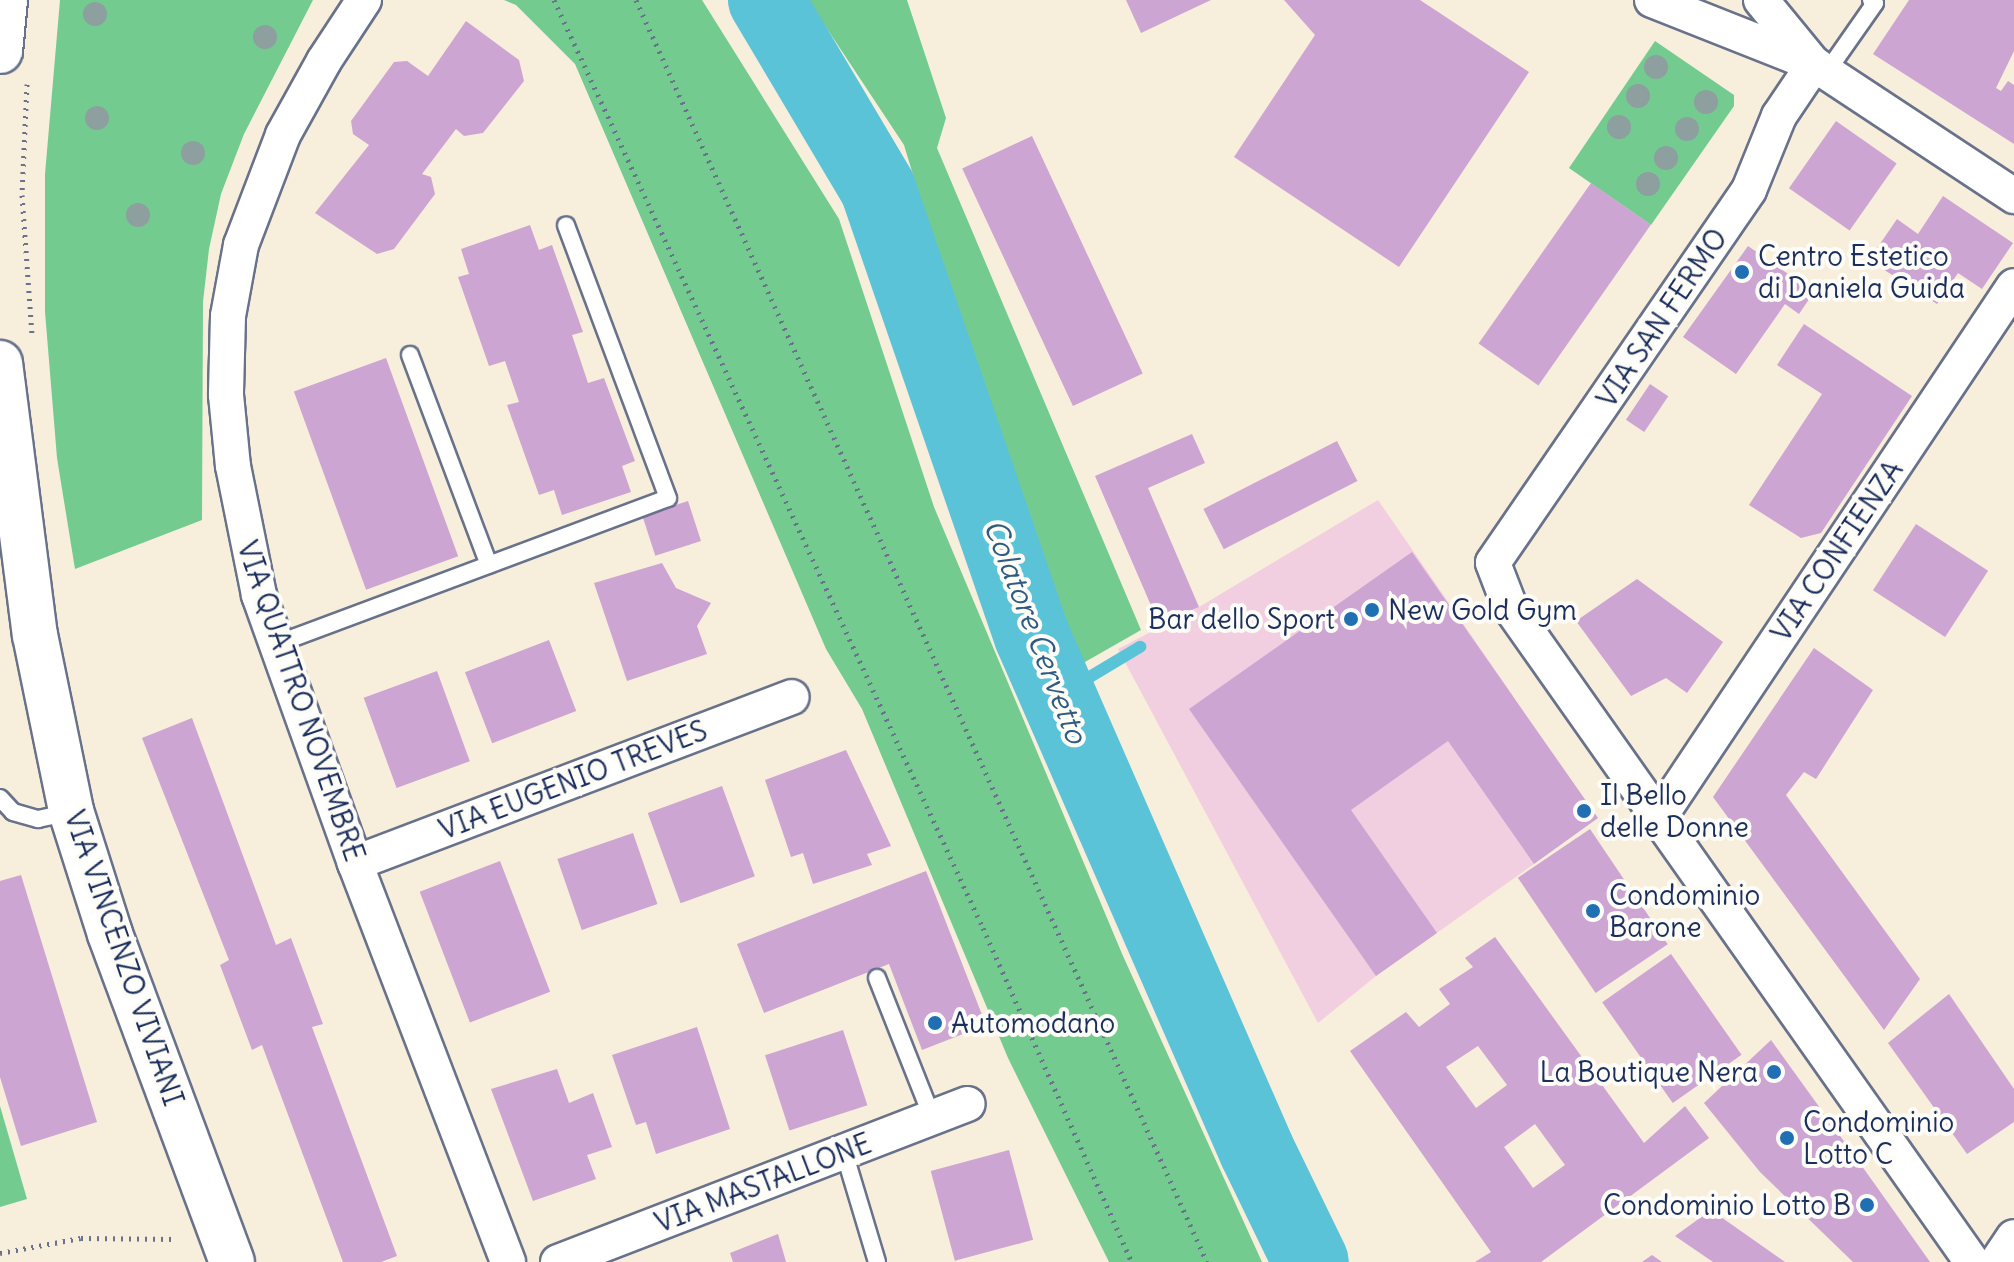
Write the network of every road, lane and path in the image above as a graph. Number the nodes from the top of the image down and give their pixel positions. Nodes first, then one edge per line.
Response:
1 (5, 0) edge
2 (364, 0) edge
3 (554, 0) edge
4 (636, 0) edge
5 (1652, 0) edge
6 (1761, 0) edge
7 (1871, 0) edge
8 (14, 64) edge
9 (1820, 69) junction
10 (2014, 196) edge
11 (566, 225) dead end
12 (2014, 286) edge
13 (410, 355) dead end
14 (17, 356) edge
15 (489, 565) junction
16 (277, 644) junction
17 (792, 697) dead end
18 (0, 798) edge
19 (71, 811) junction
20 (1660, 816) junction
21 (355, 863) junction
22 (877, 978) dead end
23 (968, 1104) dead end
24 (932, 1117) junction
25 (844, 1152) junction
26 (2014, 1237) edge
27 (181, 1239) dead end
28 (0, 1253) edge
29 (232, 1262) edge
30 (508, 1262) edge
31 (558, 1262) edge
32 (877, 1262) edge
33 (1132, 1262) edge
34 (1207, 1262) edge
35 (1972, 1262) edge
36 (1997, 1262) edge

1 - 8 main road
2 - 16 street, VIA QUATTRO NOVEMBRE
3 - 33 path
4 - 34 path
5 - 9 street
6 - 9 street
7 - 9 lane
8 - 14 path
9 - 10 street
9 - 20 street, VIA SAN FERMO
11 - 15 lane
12 - 20 street, VIA CONFIENZA
13 - 15 lane
14 - 19 main road, VIA VINCENZO VIVIANI
15 - 16 lane
16 - 21 street, VIA QUATTRO NOVEMBRE
17 - 21 street, VIA EUGENIO TREVES
18 - 19 lane
19 - 29 main road, VIA VINCENZO VIVIANI
20 - 35 street
21 - 30 street, VIA QUATTRO NOVEMBRE
22 - 24 lane
23 - 24 street, VIA MASTALLONE
24 - 25 street, VIA MASTALLONE
25 - 31 street, VIA MASTALLONE
25 - 32 lane
26 - 36 street
27 - 28 path

